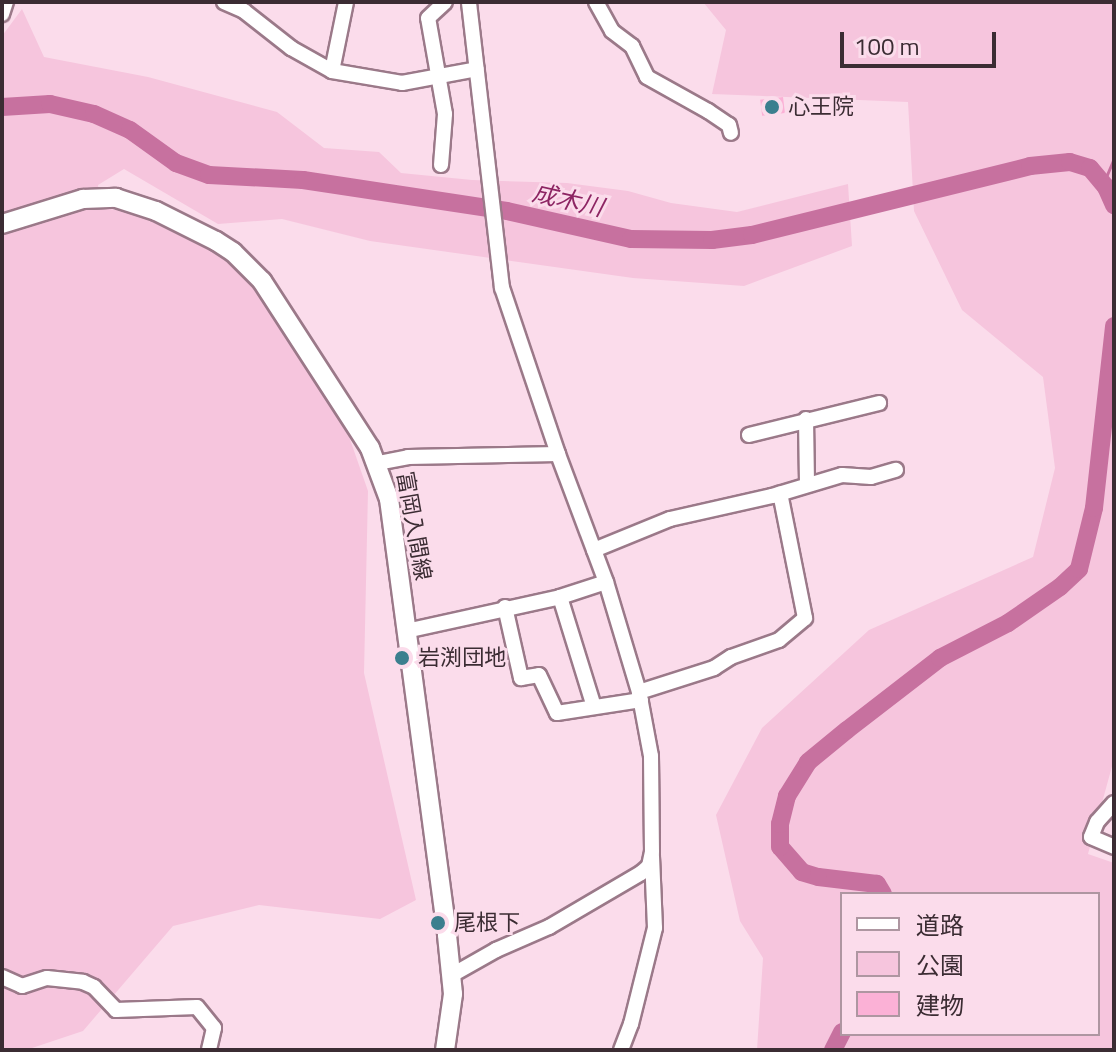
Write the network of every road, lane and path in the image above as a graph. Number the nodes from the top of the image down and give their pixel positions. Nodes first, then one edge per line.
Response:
1 (6, 2) edge
2 (224, 2) edge
3 (346, 2) edge
4 (445, 2) edge
5 (469, 2) edge
6 (596, 2) edge
7 (2, 14) edge
8 (477, 69) junction
9 (332, 71) junction
10 (439, 76) junction
11 (731, 133) dead end
12 (441, 165) dead end
13 (2, 224) edge
14 (879, 403) dead end
15 (806, 419) junction
16 (749, 435) dead end
17 (558, 454) junction
18 (378, 463) junction
19 (896, 470) dead end
20 (807, 484) junction
21 (780, 493) junction
22 (594, 550) junction
23 (606, 582) junction
24 (560, 597) junction
25 (505, 607) junction
26 (406, 631) junction
27 (640, 696) junction
28 (594, 707) junction
29 (1114, 803) edge
30 (1114, 847) edge
31 (652, 852) junction
32 (452, 975) junction
33 (2, 977) edge
34 (209, 1050) edge
35 (445, 1050) edge
36 (621, 1050) edge

1 - 7 street
2 - 9 street
3 - 9 street
4 - 10 street
5 - 8 street
6 - 11 street
8 - 10 street
8 - 17 street
9 - 10 street
10 - 12 street
13 - 18 main road, 富岡入間線
14 - 15 street
15 - 16 street
15 - 20 street
17 - 18 street
17 - 22 street
18 - 26 main road, 富岡入間線
19 - 20 street
20 - 21 street
21 - 22 street
21 - 27 street
22 - 23 street
23 - 24 street
23 - 27 street
24 - 25 street
24 - 28 street
25 - 26 street
25 - 28 street
26 - 32 main road, 富岡入間線
27 - 28 street
27 - 31 street
29 - 30 street
31 - 32 street
31 - 36 street
32 - 35 main road, 富岡入間線
33 - 34 street

